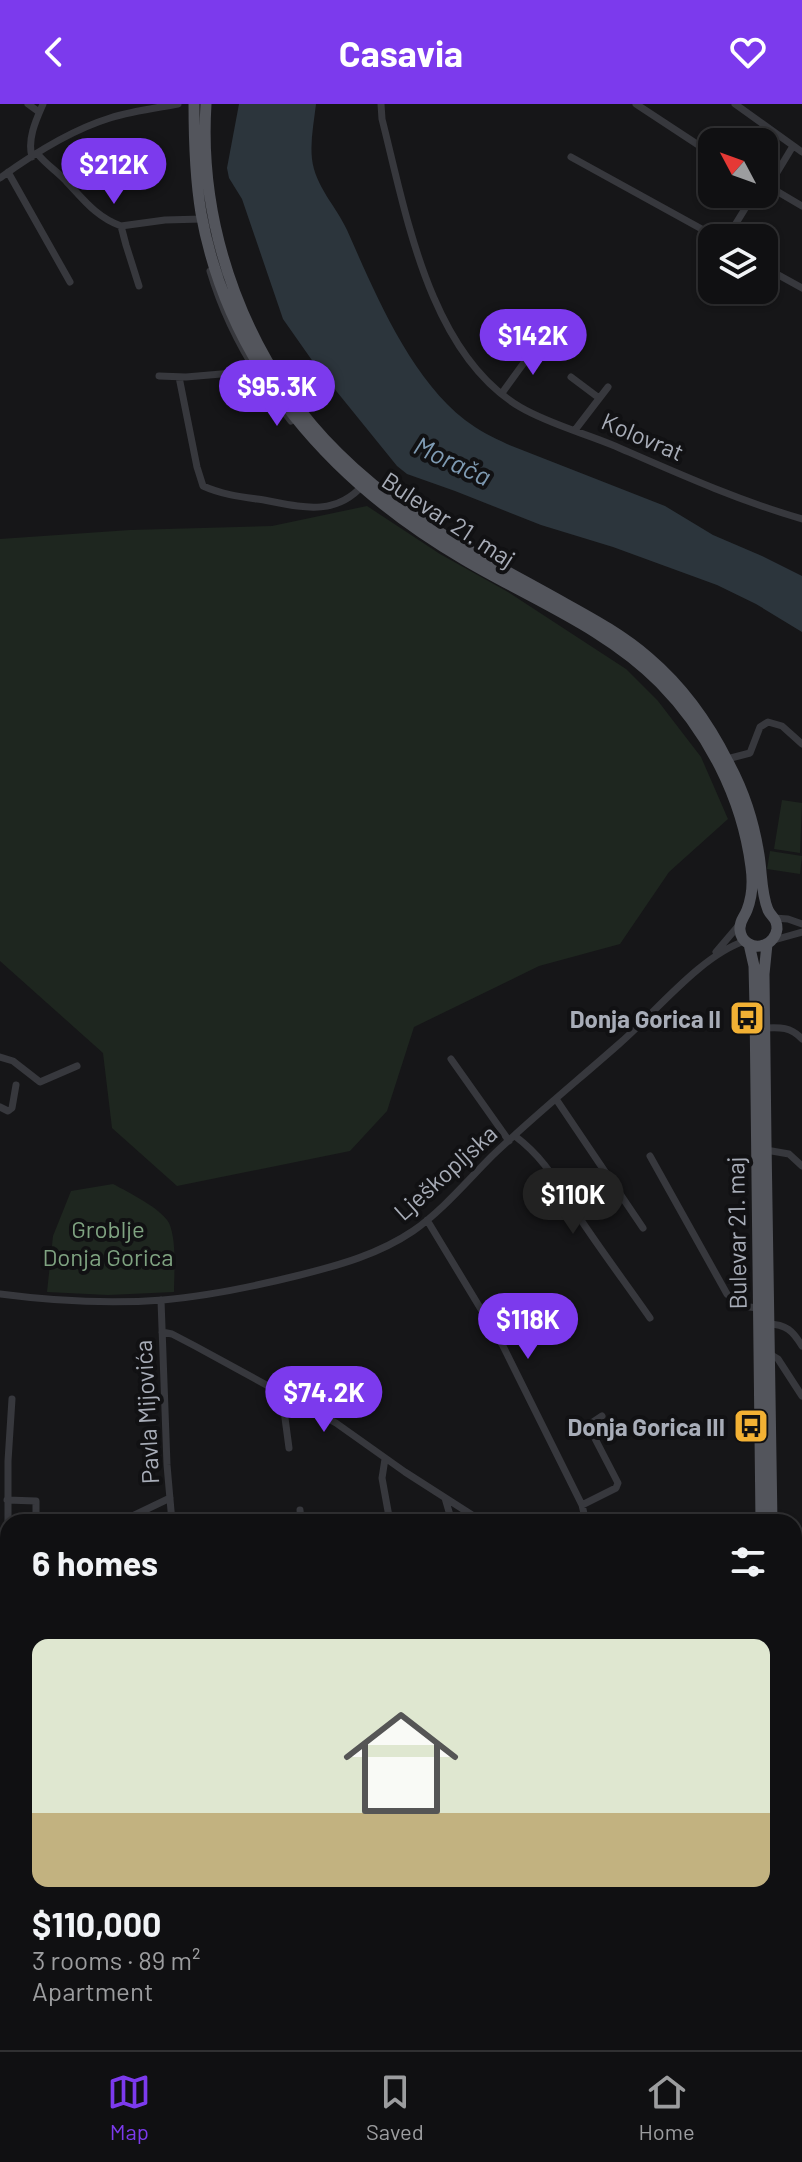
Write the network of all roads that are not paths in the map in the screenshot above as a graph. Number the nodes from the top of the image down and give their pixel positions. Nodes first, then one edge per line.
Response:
1 (28, 104) edge
2 (178, 104) edge
3 (194, 104) edge
4 (206, 104) edge
5 (381, 104) edge
6 (636, 104) edge
7 (735, 104) edge
8 (41, 108) edge
9 (698, 145) edge
10 (793, 146) junction
11 (802, 152) edge
12 (35, 155) junction
13 (571, 157) dead end
14 (778, 168) edge
15 (8, 172) junction
16 (0, 178) edge
17 (778, 193) edge
18 (802, 206) edge
19 (202, 219) junction
20 (121, 226) junction
21 (698, 227) edge
22 (778, 275) edge
23 (70, 282) dead end
24 (139, 286) dead end
25 (802, 288) edge
26 (539, 342) dead end
27 (259, 371) junction
28 (159, 376) dead end
29 (179, 377) junction
30 (571, 377) dead end
31 (608, 387) dead end
32 (502, 393) junction
33 (599, 398) junction
34 (575, 430) junction
35 (364, 483) junction
36 (802, 519) edge
37 (802, 744) edge
38 (727, 759) junction
39 (772, 916) junction
40 (743, 919) junction
41 (802, 924) edge
42 (802, 932) edge
43 (747, 942) junction
44 (769, 943) junction
45 (712, 957) junction
46 (765, 1028) junction
47 (802, 1039) edge
48 (0, 1057) edge
49 (451, 1059) dead end
50 (77, 1066) dead end
51 (16, 1085) dead end
52 (556, 1099) junction
53 (0, 1107) edge
54 (512, 1138) junction
55 (766, 1150) junction
56 (650, 1156) dead end
57 (802, 1166) edge
58 (427, 1220) junction
59 (643, 1228) dead end
60 (0, 1294) edge
61 (161, 1300) junction
62 (758, 1308) junction
63 (650, 1318) dead end
64 (768, 1324) junction
65 (162, 1332) junction
66 (802, 1346) edge
67 (768, 1353) junction
68 (284, 1396) junction
69 (802, 1396) edge
70 (12, 1399) dead end
71 (602, 1416) dead end
72 (289, 1448) dead end
73 (385, 1459) junction
74 (170, 1498) junction
75 (445, 1498) junction
76 (7, 1500) junction
77 (582, 1505) junction
78 (300, 1510) dead end
79 (7, 1514) edge
80 (36, 1514) edge
81 (137, 1514) edge
82 (171, 1514) edge
83 (300, 1514) edge
84 (389, 1514) edge
85 (450, 1514) edge
86 (470, 1514) edge
87 (584, 1514) edge
88 (761, 1514) edge
89 (772, 1514) edge

1 - 8 street
2 - 12 street
3 - 19 main road, Bulevar 21. maj
4 - 35 main road, Bulevar 21. maj
5 - 32 street, Kolovrat
6 - 9 street
7 - 10 street
8 - 12 street
10 - 11 street
10 - 14 street
12 - 15 street
12 - 20 street
13 - 21 street
15 - 16 street
15 - 23 street
17 - 18 street
19 - 20 street
19 - 27 main road, Bulevar 21. maj
20 - 24 street
22 - 25 street
26 - 32 street
27 - 29 street
27 - 35 main road, Bulevar 21. maj
28 - 29 street
29 - 35 street
30 - 33 street
31 - 33 street
32 - 34 street, Kolovrat
33 - 34 street
34 - 36 street, Kolovrat
35 - 38 main road, Bulevar 21. maj
35 - 40 main road, Bulevar 21. maj
37 - 38 street
38 - 39 main road, Bulevar 21. maj
39 - 40 main road
39 - 41 street
39 - 44 main road, Bulevar 21. maj
40 - 43 main road, Bulevar 21. maj
40 - 45 street, Lješkopljska
42 - 44 street
43 - 44 main road
43 - 45 street, Lješkopljska
43 - 62 main road, Bulevar 21. maj
44 - 46 main road, Bulevar 21. maj
45 - 52 street, Lješkopljska
46 - 47 street
46 - 55 main road, Bulevar 21. maj
48 - 50 street
49 - 54 street
51 - 53 street
52 - 54 street, Lješkopljska
52 - 59 street
54 - 58 street, Lješkopljska
54 - 63 street
55 - 57 street
55 - 64 main road, Bulevar 21. maj
56 - 62 street
58 - 61 street, Lješkopljska
58 - 77 street
60 - 61 street, Lješkopljska
61 - 65 street, Pavla Mijovića
62 - 88 main road, Bulevar 21. maj
64 - 66 street
64 - 67 main road, Bulevar 21. maj
65 - 68 street
65 - 74 street, Pavla Mijovića
67 - 69 street
67 - 89 main road, Bulevar 21. maj
68 - 72 street
68 - 73 street
70 - 76 street
71 - 77 street
73 - 75 street
73 - 84 street
74 - 81 street
74 - 82 street, Pavla Mijovića
75 - 85 street
75 - 86 street
76 - 79 street
76 - 80 street
77 - 87 street
78 - 83 street

